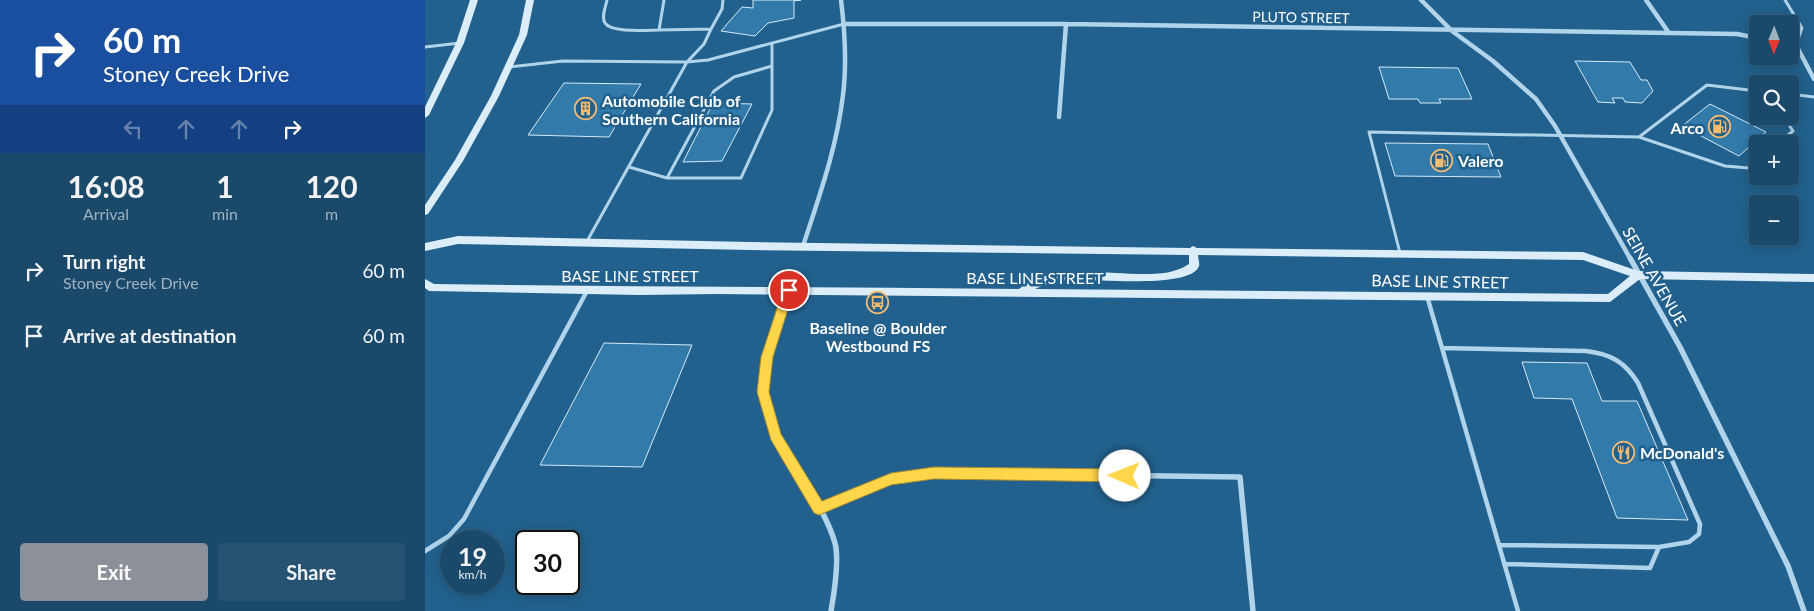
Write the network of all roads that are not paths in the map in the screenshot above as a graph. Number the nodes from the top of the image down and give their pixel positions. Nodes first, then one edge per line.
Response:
1 (474, 0) edge
2 (530, 0) edge
3 (607, 0) edge
4 (664, 0) edge
5 (723, 0) edge
6 (841, 0) edge
7 (1421, 0) edge
8 (1646, 0) edge
9 (1785, 0) edge
10 (1794, 15) edge
11 (1799, 23) edge
12 (844, 24) junction
13 (1065, 24) junction
14 (711, 29) junction
15 (659, 30) junction
16 (1451, 31) junction
17 (1669, 34) junction
18 (1749, 36) edge
19 (1799, 36) edge
20 (460, 43) junction
21 (772, 43) junction
22 (425, 47) edge
23 (1799, 50) edge
24 (687, 62) junction
25 (772, 66) junction
26 (509, 67) junction
27 (1814, 78) edge
28 (1749, 90) edge
29 (1799, 95) edge
30 (1814, 97) edge
31 (425, 115) edge
32 (1059, 117) dead end
33 (1789, 125) edge
34 (1559, 135) junction
35 (1788, 135) edge
36 (1639, 137) junction
37 (629, 167) junction
38 (1749, 168) edge
39 (667, 178) junction
40 (425, 212) edge
41 (586, 243) junction
42 (803, 246) junction
43 (425, 247) edge
44 (1193, 250) junction
45 (1400, 254) junction
46 (1637, 275) junction
47 (1814, 278) edge
48 (425, 282) edge
49 (588, 290) junction
50 (789, 290) junction
51 (1017, 292) junction
52 (1427, 296) junction
53 (1442, 348) junction
54 (819, 508) junction
55 (1499, 545) junction
56 (1659, 547) junction
57 (425, 552) edge
58 (1504, 564) junction
59 (831, 611) edge
60 (1253, 611) edge
61 (1518, 611) edge
62 (1804, 611) edge

1 - 20 main road
2 - 26 main road
3 - 15 lane
4 - 15 lane
5 - 14 lane
6 - 12 street
7 - 16 street, SEINE AVENUE
8 - 17 street
9 - 10 lane
11 - 19 lane
12 - 13 street, PLUTO STREET
12 - 21 lane
12 - 42 street
13 - 16 street, PLUTO STREET
13 - 32 street
14 - 15 lane
14 - 24 lane
16 - 17 street, PLUTO STREET
16 - 34 street, SEINE AVENUE
17 - 18 street, PLUTO STREET
20 - 22 lane
20 - 31 main road
21 - 24 lane
21 - 25 lane
23 - 27 street
24 - 26 lane
24 - 37 lane
25 - 39 lane
25 - 39 lane
26 - 40 main road
28 - 36 lane
29 - 30 lane
33 - 35 lane
34 - 36 lane
34 - 45 lane
34 - 46 street, SEINE AVENUE
36 - 38 lane
37 - 39 lane
37 - 41 lane
41 - 42 main road, BASE LINE STREET
41 - 43 main road, BASE LINE STREET
42 - 44 main road, BASE LINE STREET
44 - 45 main road, BASE LINE STREET
44 - 51 main road
45 - 46 main road, BASE LINE STREET
46 - 47 main road, BASE LINE STREET
46 - 52 main road, BASE LINE STREET
46 - 62 street, SEINE AVENUE
48 - 49 main road, BASE LINE STREET
49 - 50 main road, BASE LINE STREET
49 - 57 lane
50 - 51 main road, BASE LINE STREET
50 - 54 street
51 - 52 main road, BASE LINE STREET
52 - 53 lane
53 - 55 lane
53 - 56 lane
54 - 59 street
54 - 60 street
55 - 56 lane
55 - 58 lane
56 - 58 lane
58 - 61 lane

